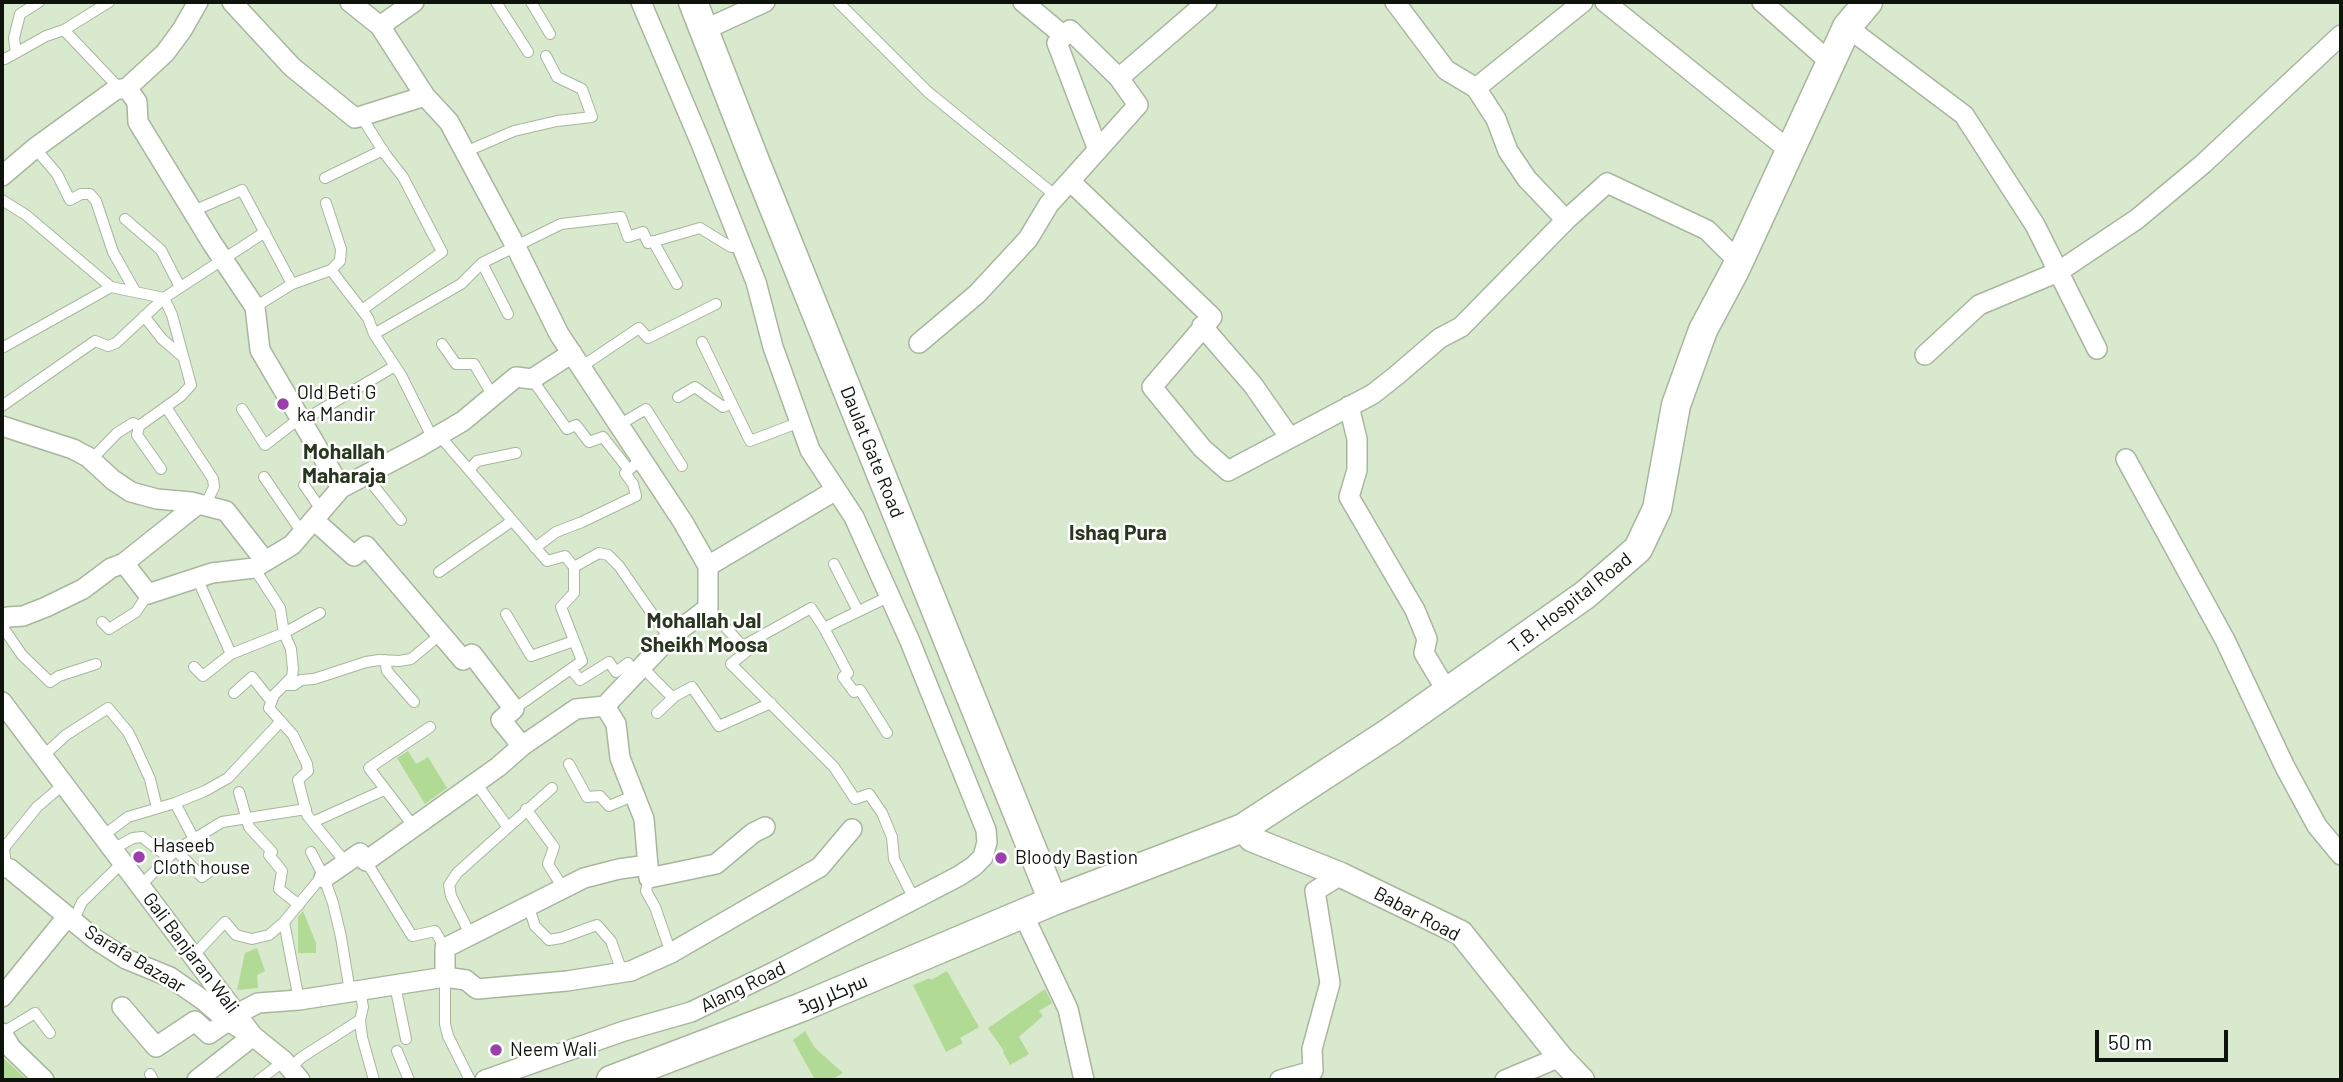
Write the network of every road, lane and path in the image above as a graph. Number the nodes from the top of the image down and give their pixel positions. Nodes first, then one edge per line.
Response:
1 (39, 2) edge
2 (108, 2) edge
3 (198, 2) edge
4 (232, 2) edge
5 (350, 2) edge
6 (414, 2) edge
7 (496, 2) edge
8 (531, 2) edge
9 (641, 2) edge
10 (693, 2) edge
11 (765, 2) edge
12 (838, 2) edge
13 (1023, 2) edge
14 (1207, 2) edge
15 (1395, 2) edge
16 (1583, 2) edge
17 (1605, 2) edge
18 (1762, 2) edge
19 (1868, 2) edge
20 (380, 26) junction
21 (1847, 27) junction
22 (64, 30) junction
23 (704, 30) junction
24 (550, 34) dead end
25 (2341, 35) edge
26 (1064, 36) junction
27 (528, 52) dead end
28 (16, 53) junction
29 (546, 57) dead end
30 (2, 58) edge
31 (1830, 63) junction
32 (1119, 78) junction
33 (123, 88) junction
34 (1476, 89) junction
35 (425, 96) junction
36 (361, 116) junction
37 (35, 148) junction
38 (383, 150) junction
39 (1098, 150) junction
40 (1790, 151) junction
41 (465, 152) junction
42 (2, 176) edge
43 (325, 178) dead end
44 (1070, 181) junction
45 (1056, 196) junction
46 (2, 200) edge
47 (326, 203) dead end
48 (193, 211) junction
49 (125, 219) dead end
50 (1566, 220) junction
51 (265, 232) junction
52 (653, 242) junction
53 (515, 245) junction
54 (742, 247) junction
55 (222, 258) junction
56 (1739, 262) junction
57 (482, 263) junction
58 (331, 270) junction
59 (2058, 272) junction
60 (292, 284) junction
61 (677, 284) dead end
62 (111, 286) junction
63 (180, 287) junction
64 (135, 291) junction
65 (164, 298) junction
66 (716, 304) dead end
67 (255, 307) junction
68 (362, 310) junction
69 (508, 314) dead end
70 (144, 316) junction
71 (1202, 326) junction
72 (374, 334) junction
73 (702, 342) dead end
74 (919, 343) dead end
75 (442, 344) dead end
76 (2, 348) edge
77 (2097, 349) dead end
78 (1925, 355) dead end
79 (183, 357) junction
80 (576, 360) junction
81 (395, 366) junction
82 (532, 379) junction
83 (493, 396) junction
84 (678, 397) dead end
85 (731, 403) junction
86 (2, 406) edge
87 (1349, 406) junction
88 (166, 407) junction
89 (242, 409) dead end
90 (301, 420) junction
91 (800, 422) junction
92 (620, 425) junction
93 (2, 426) edge
94 (139, 426) junction
95 (436, 437) junction
96 (1290, 438) junction
97 (516, 453) dead end
98 (2126, 459) dead end
99 (92, 460) junction
100 (635, 465) junction
101 (682, 467) dead end
102 (161, 469) dead end
103 (469, 470) junction
104 (365, 475) junction
105 (264, 477) dead end
106 (304, 485) dead end
107 (341, 488) junction
108 (836, 490) junction
109 (202, 505) junction
110 (401, 520) dead end
111 (512, 521) junction
112 (314, 522) junction
113 (535, 548) junction
114 (124, 563) junction
115 (260, 564) junction
116 (834, 564) dead end
117 (708, 566) junction
118 (574, 567) junction
119 (439, 572) dead end
120 (197, 578) junction
121 (148, 594) junction
122 (890, 596) junction
123 (708, 608) junction
124 (859, 611) junction
125 (320, 613) dead end
126 (506, 614) dead end
127 (2, 620) edge
128 (102, 622) dead end
129 (2, 626) edge
130 (824, 628) junction
131 (284, 632) junction
132 (441, 634) junction
133 (669, 638) junction
134 (574, 641) junction
135 (743, 646) junction
136 (231, 654) junction
137 (385, 660) junction
138 (96, 664) dead end
139 (194, 667) dead end
140 (571, 669) junction
141 (639, 670) junction
142 (284, 685) junction
143 (234, 693) dead end
144 (1448, 693) junction
145 (673, 698) junction
146 (271, 701) junction
147 (2, 702) edge
148 (414, 702) dead end
149 (771, 703) junction
150 (605, 706) junction
151 (513, 709) junction
152 (657, 713) dead end
153 (281, 720) junction
154 (430, 727) dead end
155 (887, 733) dead end
156 (522, 746) junction
157 (43, 756) junction
158 (569, 764) dead end
159 (476, 783) junction
160 (64, 784) junction
161 (552, 788) dead end
162 (384, 790) junction
163 (239, 792) dead end
164 (635, 795) junction
165 (174, 803) junction
166 (157, 808) junction
167 (306, 809) junction
168 (526, 809) junction
169 (246, 818) junction
170 (313, 822) junction
171 (414, 827) junction
172 (507, 827) junction
173 (765, 827) dead end
174 (1243, 828) junction
175 (852, 829) dead end
176 (194, 839) junction
177 (113, 848) junction
178 (311, 852) dead end
179 (172, 854) junction
180 (2341, 855) edge
181 (366, 861) junction
182 (346, 863) junction
183 (4, 867) edge
184 (213, 869) dead end
185 (649, 872) junction
186 (1341, 875) junction
187 (324, 877) junction
188 (140, 886) junction
189 (562, 888) junction
190 (914, 899) junction
191 (1053, 901) junction
192 (299, 905) junction
193 (527, 905) junction
194 (1023, 914) junction
195 (71, 919) junction
196 (284, 922) junction
197 (470, 934) junction
198 (445, 948) junction
199 (671, 953) junction
200 (194, 955) junction
201 (622, 972) junction
202 (445, 977) junction
203 (395, 985) junction
204 (6, 986) edge
205 (355, 992) junction
206 (299, 1000) junction
207 (122, 1007) dead end
208 (232, 1017) junction
209 (360, 1020) junction
210 (50, 1033) dead end
211 (253, 1036) junction
212 (406, 1039) dead end
213 (4, 1041) edge
214 (1312, 1049) junction
215 (397, 1051) dead end
216 (1560, 1057) junction
217 (292, 1070) edge
218 (44, 1080) edge
219 (197, 1080) edge
220 (259, 1080) edge
221 (374, 1080) edge
222 (409, 1080) edge
223 (470, 1080) edge
224 (485, 1080) edge
225 (611, 1080) edge
226 (1084, 1080) edge
227 (1280, 1080) edge
228 (1326, 1080) edge
229 (1505, 1080) edge
230 (1582, 1080) edge

1 - 28 lane
2 - 22 lane
3 - 33 street
4 - 36 street
5 - 20 street
6 - 20 street
7 - 27 lane
8 - 24 lane
9 - 54 street
10 - 23 main road, Daulat Gate Road
11 - 23 street
12 - 45 lane
13 - 26 street
14 - 32 street
15 - 34 street
16 - 34 street
17 - 40 street
18 - 31 street
19 - 21 main road, T.B. Hospital Road
20 - 35 street
21 - 31 main road, T.B. Hospital Road
21 - 59 street
22 - 28 lane
22 - 33 lane
23 - 191 main road, Daulat Gate Road
25 - 59 street
26 - 32 street
26 - 39 street
28 - 30 lane
29 - 41 lane
31 - 40 main road, T.B. Hospital Road
32 - 39 street
33 - 37 street
33 - 48 street
34 - 50 street
35 - 36 street
35 - 41 street
36 - 38 lane
37 - 42 street
37 - 64 lane
38 - 43 lane
38 - 68 lane
39 - 44 street
40 - 56 main road, T.B. Hospital Road
41 - 53 street
44 - 45 street
44 - 71 street
45 - 74 street
46 - 62 lane
47 - 58 lane
48 - 51 lane
48 - 55 street
49 - 63 lane
50 - 56 street
50 - 87 street
51 - 55 lane
51 - 60 lane
52 - 53 lane
52 - 54 lane
52 - 61 lane
53 - 57 lane
53 - 80 street
54 - 91 street
55 - 63 lane
55 - 67 street
56 - 144 main road, T.B. Hospital Road
57 - 69 lane
57 - 72 lane
58 - 60 lane
58 - 68 lane
59 - 77 street
59 - 78 street
60 - 67 lane
62 - 64 lane
62 - 76 lane
63 - 65 lane
64 - 65 lane
65 - 70 lane
65 - 79 lane
66 - 80 lane
67 - 90 street
68 - 72 lane
70 - 79 lane
70 - 86 lane
71 - 96 street
71 - 96 street
72 - 81 lane
73 - 85 lane
75 - 83 lane
79 - 88 lane
80 - 82 street
80 - 92 street
81 - 90 lane
81 - 95 lane
82 - 83 street
82 - 100 lane
83 - 95 street
84 - 85 lane
85 - 91 lane
87 - 96 street
87 - 144 street
88 - 94 lane
88 - 109 lane
89 - 90 lane
90 - 107 street
91 - 108 street
92 - 100 street
92 - 101 lane
93 - 99 street
94 - 99 lane
94 - 102 lane
95 - 103 lane
95 - 104 street
97 - 103 lane
98 - 180 street
99 - 109 street
100 - 113 lane
100 - 117 street
103 - 111 lane
104 - 107 street
104 - 110 lane
105 - 112 lane
106 - 112 lane
107 - 112 street
108 - 117 street
108 - 122 street
109 - 114 street
109 - 115 street
111 - 113 lane
111 - 119 lane
112 - 115 street
112 - 132 street
113 - 118 lane
114 - 121 street
114 - 127 street
115 - 120 street
115 - 131 lane
116 - 124 lane
117 - 123 street
118 - 133 lane
118 - 134 lane
120 - 121 street
120 - 136 lane
121 - 128 lane
122 - 124 lane
122 - 190 street, Alang Road
123 - 133 street
123 - 135 lane
124 - 130 lane
125 - 131 lane
126 - 134 lane
129 - 138 lane
130 - 135 lane
130 - 155 lane
131 - 136 lane
131 - 142 lane
132 - 137 lane
132 - 151 street
133 - 141 street
134 - 140 lane
135 - 149 lane
136 - 139 lane
137 - 142 lane
137 - 148 lane
140 - 141 lane
140 - 151 lane
141 - 145 lane
141 - 150 street
142 - 146 lane
143 - 146 lane
144 - 174 main road, T.B. Hospital Road
145 - 149 lane
145 - 152 lane
146 - 153 lane
147 - 157 street, Gali Banjaran Wali
149 - 190 lane
150 - 156 street
150 - 164 street
151 - 156 street
153 - 165 lane
153 - 167 lane
154 - 162 lane
156 - 159 street
157 - 160 street, Gali Banjaran Wali
157 - 166 lane
158 - 164 lane
159 - 171 street
159 - 172 lane
160 - 177 street, Gali Banjaran Wali
160 - 183 lane
161 - 168 lane
162 - 170 lane
162 - 171 lane
163 - 169 lane
164 - 185 street
165 - 166 lane
165 - 176 lane
166 - 177 lane
167 - 169 lane
167 - 170 lane
168 - 172 lane
168 - 189 lane
169 - 176 lane
169 - 192 lane
170 - 182 lane
171 - 181 street
172 - 197 lane
173 - 185 street
174 - 186 street, Babar Road
174 - 191 main road, T.B. Hospital Road
175 - 199 street
176 - 179 lane
177 - 179 lane
177 - 188 street, Gali Banjaran Wali
177 - 195 lane
178 - 187 lane
179 - 184 lane
179 - 188 lane
181 - 182 street
181 - 198 lane
182 - 187 street
183 - 195 street, Sarafa Bazaar
185 - 189 street
185 - 199 lane
186 - 214 street
186 - 216 street, Babar Road
187 - 192 lane
187 - 205 lane
188 - 200 street, Gali Banjaran Wali
189 - 193 street
190 - 224 street, Alang Road
191 - 194 main road, سرکلر روڈ
192 - 196 lane
193 - 197 street
193 - 201 lane
194 - 225 main road, سرکلر روڈ
194 - 226 street
195 - 204 street
195 - 208 street, Sarafa Bazaar
196 - 200 lane
196 - 206 lane
197 - 198 street
198 - 202 street
199 - 201 street
200 - 208 street, Gali Banjaran Wali
201 - 202 street
202 - 203 street
202 - 223 lane
203 - 205 street
203 - 212 lane
205 - 206 street
205 - 209 lane
206 - 208 street
207 - 208 street
208 - 211 street, Sarafa Bazaar
209 - 217 lane
209 - 221 lane
210 - 213 lane
211 - 217 street, Sarafa Bazaar
211 - 219 street
213 - 218 street
214 - 227 street
214 - 228 street
215 - 222 lane
216 - 229 street
216 - 230 street, Babar Road
217 - 220 lane

